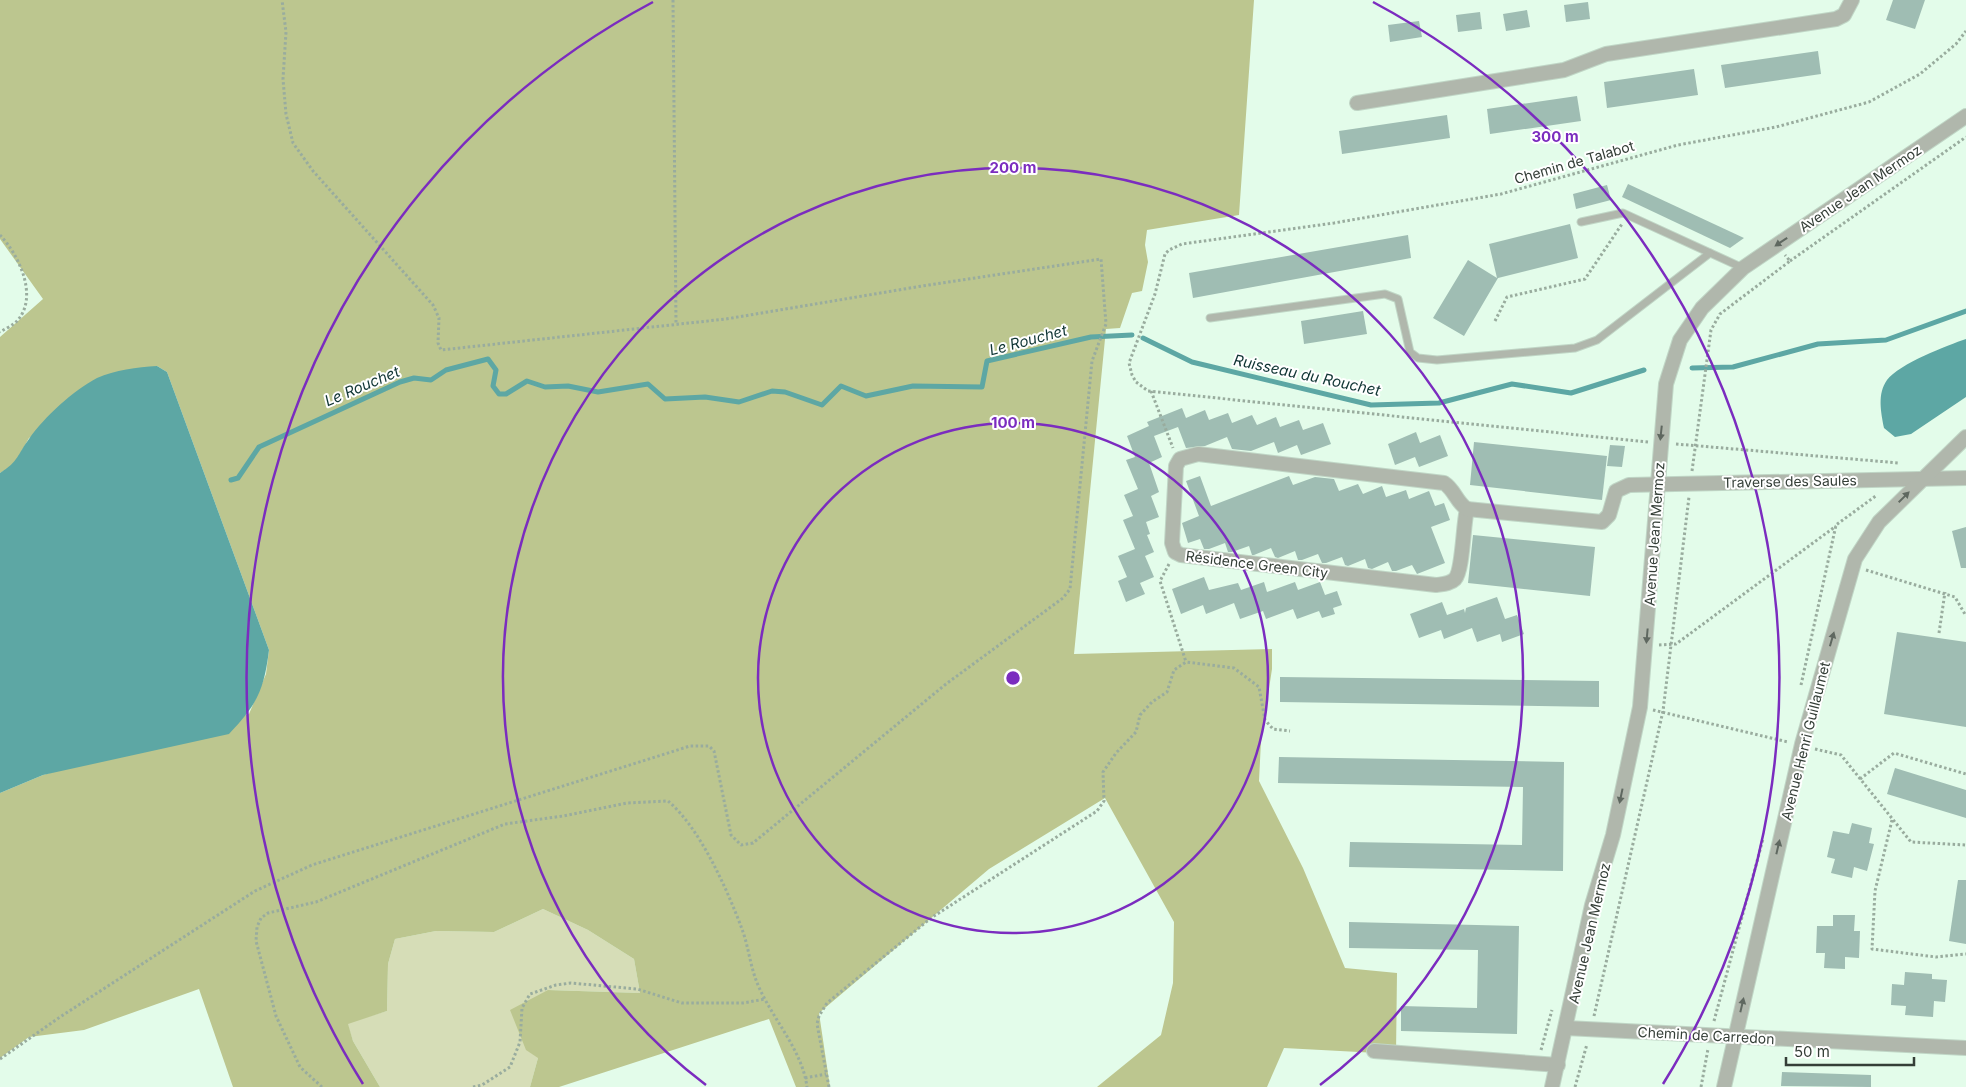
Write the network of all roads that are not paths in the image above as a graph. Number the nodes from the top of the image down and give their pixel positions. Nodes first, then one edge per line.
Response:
1 (1852, 0) edge
2 (1357, 103) dead end
3 (1966, 116) edge
4 (1581, 222) dead end
5 (1710, 253) junction
6 (1743, 268) junction
7 (1210, 318) dead end
8 (1966, 437) edge
9 (1966, 478) edge
10 (1921, 480) junction
11 (1659, 482) junction
12 (1467, 509) junction
13 (1566, 1028) junction
14 (1735, 1037) junction
15 (1966, 1048) edge
16 (1374, 1051) dead end
17 (1558, 1065) junction
18 (1552, 1087) edge
19 (1724, 1087) edge

1 - 2 street
3 -> 6 street, Avenue Jean Mermoz
4 - 5 lane
5 - 6 lane
5 - 7 lane
6 -> 11 street, Avenue Jean Mermoz
8 - 10 street, Avenue Henri Guillaumet
9 - 10 street, Traverse des Saules
10 - 11 street, Traverse des Saules
14 -> 10 street, Avenue Henri Guillaumet
11 - 12 street
11 -> 13 street, Avenue Jean Mermoz
12 - 12 street, Résidence Green City
13 - 14 street, Chemin de Carredon
13 - 17 street, Avenue Jean Mermoz
14 - 15 street, Chemin de Carredon
14 - 19 street, Avenue Henri Guillaumet
16 - 17 street
17 - 18 street, Avenue Jean Mermoz

